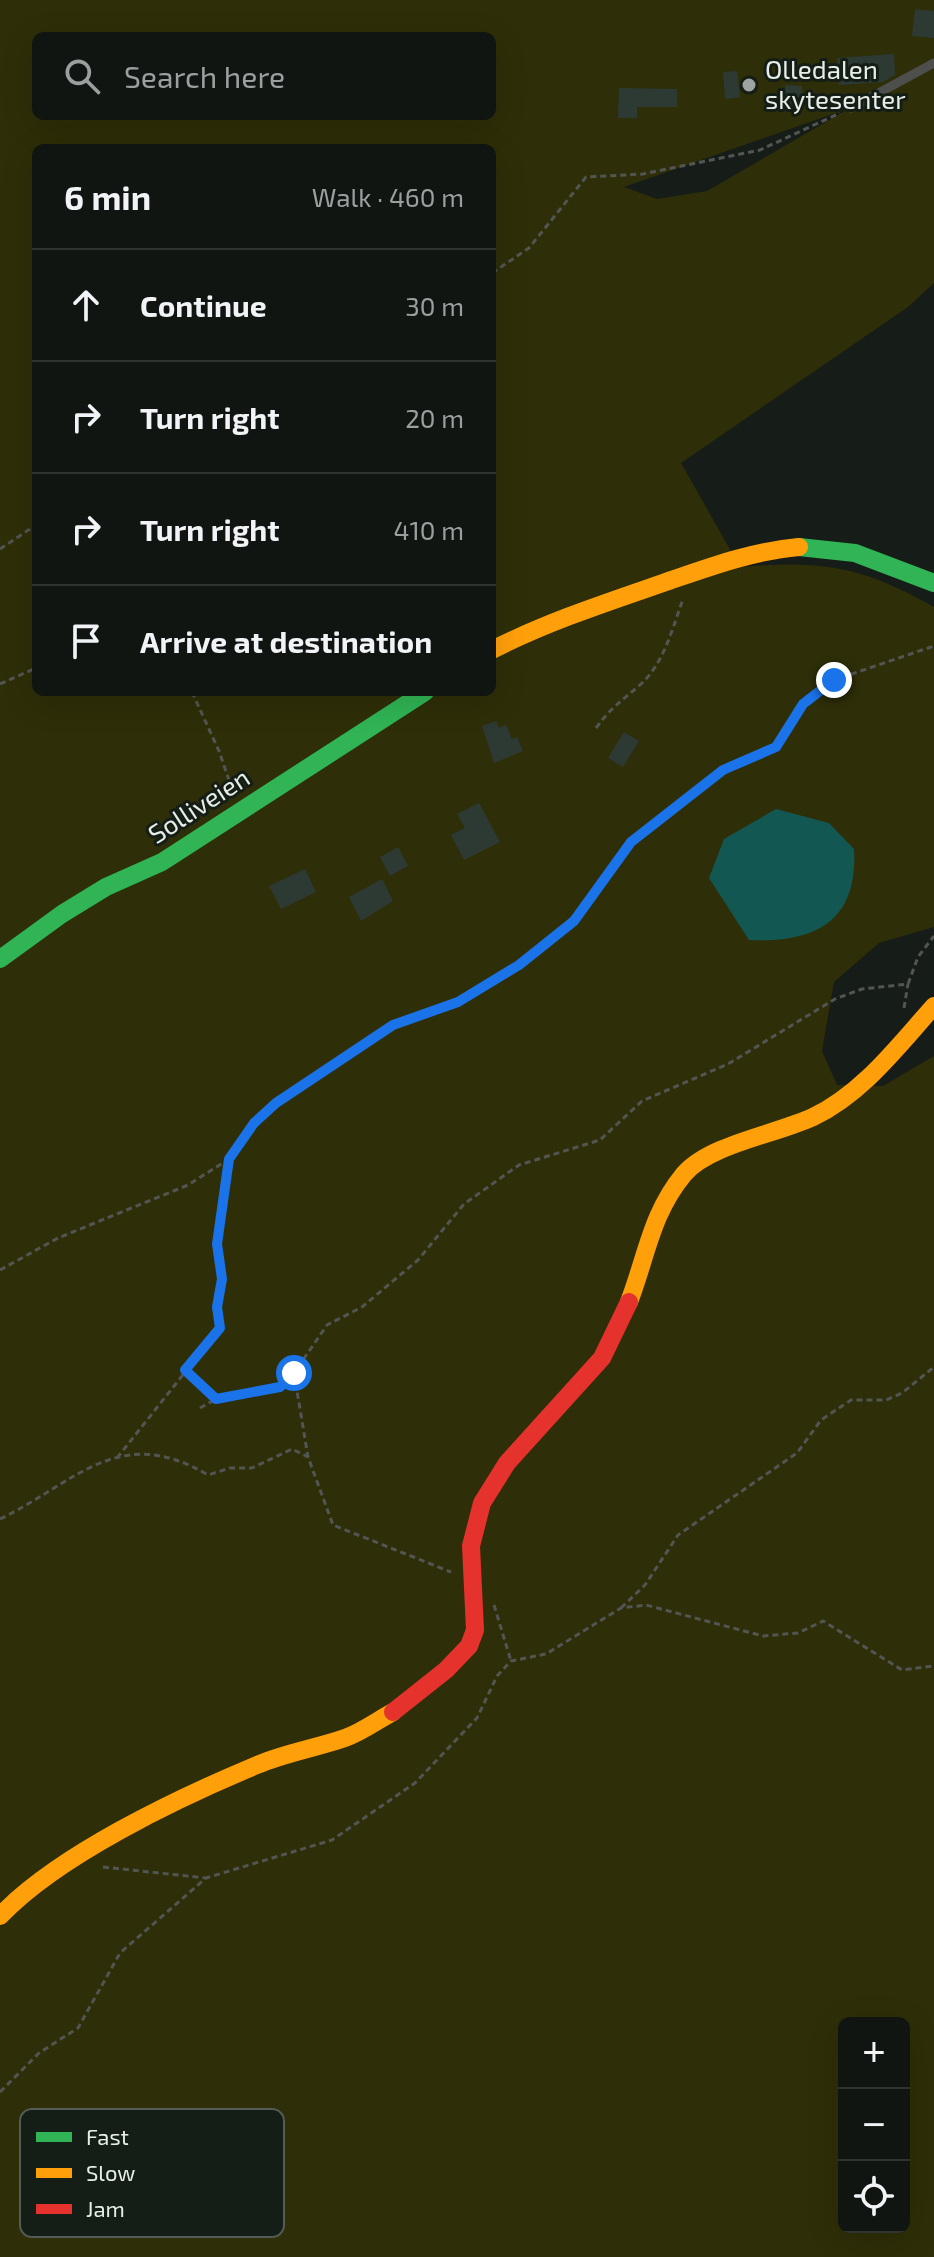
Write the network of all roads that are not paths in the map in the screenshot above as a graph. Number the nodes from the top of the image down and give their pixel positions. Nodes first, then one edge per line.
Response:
1 (934, 63) edge
2 (851, 108) road end
3 (934, 583) edge
4 (496, 648) edge
5 (419, 696) edge
6 (0, 959) edge
7 (934, 1006) edge
8 (0, 1916) edge

1 - 2 lane
3 - 4 street
5 - 6 street, Solliveien
7 - 8 street

